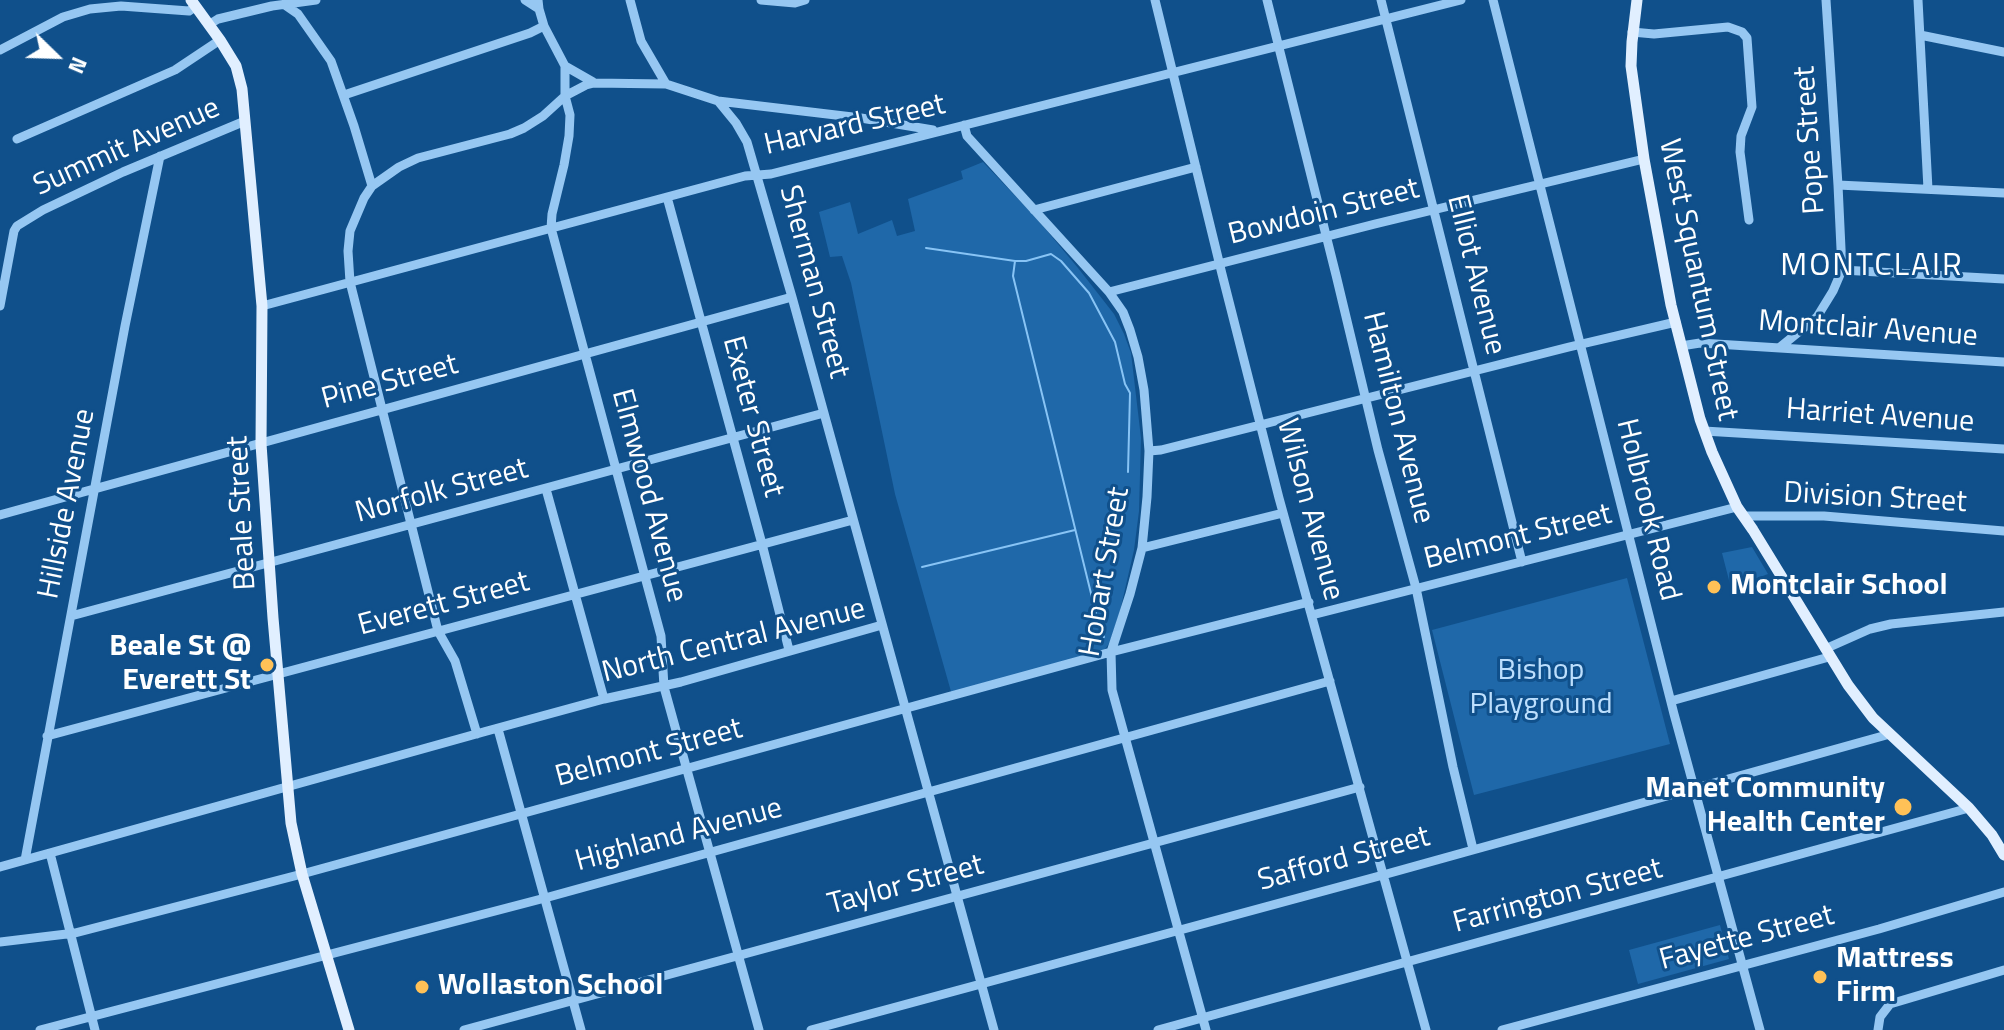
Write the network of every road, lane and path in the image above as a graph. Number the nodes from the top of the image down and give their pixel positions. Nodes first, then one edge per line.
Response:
1 (316, 0) edge
2 (525, 0) edge
3 (630, 0) edge
4 (761, 0) edge
5 (805, 0) edge
6 (1155, 0) edge
7 (1267, 0) edge
8 (1381, 0) edge
9 (1461, 0) edge
10 (1493, 0) edge
11 (1637, 0) edge
12 (1826, 0) edge
13 (1918, 0) edge
14 (194, 3) edge
15 (538, 4) edge
16 (285, 5) junction
17 (1386, 20) junction
18 (210, 24) junction
19 (544, 26) junction
20 (1632, 32) junction
21 (1920, 35) junction
22 (220, 40) junction
23 (1279, 47) junction
24 (0, 50) edge
25 (2004, 52) edge
26 (565, 66) junction
27 (1172, 73) junction
28 (594, 83) junction
29 (666, 84) junction
30 (344, 95) junction
31 (565, 96) junction
32 (718, 101) junction
33 (245, 121) junction
34 (964, 125) junction
35 (939, 131) junction
36 (17, 139) dead end
37 (160, 156) junction
38 (1644, 159) junction
39 (1196, 167) junction
40 (758, 174) junction
41 (1540, 183) junction
42 (1838, 185) junction
43 (372, 186) junction
44 (1928, 189) junction
45 (2004, 193) edge
46 (667, 197) junction
47 (1034, 210) junction
48 (1434, 210) junction
49 (1749, 220) dead end
50 (551, 228) junction
51 (1327, 237) junction
52 (1219, 264) junction
53 (1842, 270) junction
54 (2004, 279) edge
55 (350, 282) junction
56 (1109, 292) junction
57 (792, 297) junction
58 (0, 306) edge
59 (262, 306) junction
60 (701, 322) junction
61 (1676, 322) junction
62 (1581, 344) junction
63 (1681, 346) junction
64 (1779, 348) junction
65 (585, 355) junction
66 (2004, 362) edge
67 (1474, 371) junction
68 (1367, 398) junction
69 (382, 410) junction
70 (824, 413) junction
71 (1261, 425) junction
72 (1704, 431) junction
73 (733, 438) junction
74 (261, 444) junction
75 (2004, 449) edge
76 (1149, 451) junction
77 (615, 470) junction
78 (95, 489) junction
79 (546, 489) junction
80 (1740, 512) junction
81 (1283, 513) junction
82 (0, 515) edge
83 (853, 520) junction
84 (411, 526) junction
85 (2004, 531) edge
86 (1629, 535) junction
87 (762, 544) junction
88 (1142, 548) junction
89 (1522, 562) junction
90 (269, 564) junction
91 (646, 576) junction
92 (1416, 588) junction
93 (575, 594) junction
94 (1309, 602) junction
95 (2004, 612) edge
96 (1312, 615) junction
97 (71, 616) junction
98 (882, 625) junction
99 (438, 631) junction
100 (789, 650) junction
101 (1111, 652) junction
102 (1827, 653) junction
103 (278, 674) junction
104 (1330, 681) junction
105 (664, 687) junction
106 (604, 699) junction
107 (1671, 701) junction
108 (905, 709) junction
109 (498, 729) junction
110 (477, 734) junction
111 (1890, 734) junction
112 (47, 736) junction
113 (1125, 737) junction
114 (687, 770) junction
115 (288, 787) junction
116 (1360, 787) junction
117 (1694, 788) junction
118 (928, 792) junction
119 (1969, 808) junction
120 (522, 813) junction
121 (1155, 843) junction
122 (1473, 849) junction
123 (709, 852) junction
124 (50, 853) junction
125 (2004, 855) edge
126 (25, 860) junction
127 (0, 867) edge
128 (302, 874) junction
129 (1383, 875) junction
130 (1719, 877) junction
131 (2004, 892) edge
132 (545, 898) junction
133 (957, 898) junction
134 (1178, 929) junction
135 (70, 933) junction
136 (0, 942) edge
137 (326, 955) junction
138 (738, 957) junction
139 (1407, 963) junction
140 (1741, 965) junction
141 (2004, 970) edge
142 (982, 984) junction
143 (573, 1001) junction
144 (92, 1017) junction
145 (1203, 1018) junction
146 (40, 1030) edge
147 (95, 1030) edge
148 (349, 1030) edge
149 (464, 1030) edge
150 (581, 1030) edge
151 (759, 1030) edge
152 (811, 1030) edge
153 (994, 1030) edge
154 (1158, 1030) edge
155 (1206, 1030) edge
156 (1426, 1030) edge
157 (1502, 1030) edge
158 (1760, 1030) edge
159 (1878, 1030) edge

1 - 16 street
2 - 15 street
3 - 29 street
4 - 5 street
6 - 27 street, Wilson Avenue
7 - 23 street, Hamilton Avenue
8 - 17 street, Elliot Avenue
9 - 17 street, Harvard Street
10 - 41 street, Holbrook Road
11 - 20 main road, West Squantum Street
12 - 42 street, Pope Street
13 - 21 street
14 - 18 main road, Beale Street
14 - 24 street
15 - 19 street, Elmwood Avenue
16 - 18 street
16 - 30 street
17 - 23 street, Harvard Street
17 - 48 street, Elliot Avenue
18 - 22 main road, Beale Street
19 - 26 street, Elmwood Avenue
19 - 30 street
20 - 38 main road, West Squantum Street
20 - 49 street
21 - 25 street
21 - 44 street
22 - 33 main road, Beale Street
22 - 36 street
23 - 27 street, Harvard Street
23 - 51 street, Hamilton Avenue
26 - 28 street
26 - 31 street, Elmwood Avenue
27 - 34 street, Harvard Street
27 - 39 street, Wilson Avenue
28 - 29 street
28 - 31 street
29 - 32 street
30 - 43 street
31 - 43 street
31 - 50 street, Elmwood Avenue
32 - 35 street
32 - 40 street, Sherman Street
33 - 37 street, Summit Avenue
33 - 59 main road, Beale Street
34 - 35 street, Harvard Street
34 - 47 street, Hobart Street
35 - 40 street, Harvard Street
37 - 58 street, Summit Avenue
37 - 78 street, Hillside Avenue
38 - 41 street, Bowdoin Street
38 - 61 main road, West Squantum Street
39 - 47 street
39 - 52 street, Wilson Avenue
40 - 46 street, Harvard Street
40 - 57 street, Sherman Street
41 - 48 street, Bowdoin Street
41 - 62 street, Holbrook Road
42 - 44 street
42 - 53 street, Pope Street
43 - 55 street
44 - 45 street
46 - 50 street, Harvard Street
46 - 60 street, Exeter Street
47 - 56 street, Hobart Street
48 - 51 street, Bowdoin Street
48 - 67 street, Elliot Avenue
50 - 55 street, Harvard Street
50 - 65 street, Elmwood Avenue
51 - 52 street, Bowdoin Street
51 - 68 street, Hamilton Avenue
52 - 56 street, Bowdoin Street
52 - 71 street, Wilson Avenue
53 - 54 street
53 - 64 street, Pope Street
55 - 59 street, Harvard Street
55 - 69 street
56 - 76 street, Hobart Street
57 - 60 street, Pine Street
57 - 70 street, Sherman Street
59 - 74 main road, Beale Street
60 - 65 street, Pine Street
60 - 73 street, Exeter Street
61 - 62 street
61 - 63 main road, West Squantum Street
62 - 67 street
62 - 86 street, Holbrook Road
63 - 64 street, Montclair Avenue
63 - 72 main road, West Squantum Street
64 - 66 street, Montclair Avenue
65 - 69 street, Pine Street
65 - 77 street, Elmwood Avenue
67 - 68 street
67 - 89 street, Elliot Avenue
68 - 71 street
68 - 92 street, Hamilton Avenue
69 - 74 street, Pine Street
69 - 84 street
70 - 73 street, Norfolk Street
70 - 83 street, Sherman Street
71 - 76 street
71 - 81 street, Wilson Avenue
72 - 75 street, Harriet Avenue
72 - 80 main road, West Squantum Street
73 - 77 street, Norfolk Street
73 - 87 street, Exeter Street
74 - 78 street, Pine Street
74 - 90 main road, Beale Street
76 - 88 street, Hobart Street
77 - 79 street, Norfolk Street
77 - 91 street, Elmwood Avenue
78 - 82 street, Pine Street
78 - 97 street, Hillside Avenue
79 - 84 street, Norfolk Street
79 - 93 street
80 - 85 street, Division Street
80 - 86 street, Belmont Street
80 - 102 main road, West Squantum Street
81 - 88 street
81 - 94 street, Wilson Avenue
83 - 87 street, Everett Street
83 - 98 street, Sherman Street
84 - 90 street, Norfolk Street
84 - 99 street
86 - 89 street, Belmont Street
86 - 107 street, Holbrook Road
87 - 91 street, Everett Street
87 - 100 street, Exeter Street
88 - 101 street, Hobart Street
89 - 92 street, Belmont Street
90 - 97 street, Norfolk Street
90 - 103 main road, Beale Street
91 - 93 street, Everett Street
91 - 105 street, Elmwood Avenue
92 - 96 street, Belmont Street
92 - 122 street, Hamilton Avenue
93 - 99 street, Everett Street
93 - 106 street
94 - 96 street, Wilson Avenue
94 - 101 street, Belmont Street
95 - 102 street
96 - 104 street, Wilson Avenue
97 - 112 street, Hillside Avenue
98 - 100 street, North Central Avenue
98 - 108 street, North Central Avenue
99 - 103 street, Everett Street
99 - 110 street
100 - 105 street, North Central Avenue
101 - 108 street, Belmont Street
101 - 113 street, Hobart Street
102 - 107 street
102 - 111 main road, West Squantum Street
103 - 112 street, Everett Street
103 - 115 main road, Beale Street
104 - 113 street, Highland Avenue
104 - 116 street, Wilson Avenue
105 - 106 street, North Central Avenue
105 - 114 street, Elmwood Avenue
106 - 109 street, North Central Avenue
107 - 117 street, Holbrook Road
108 - 114 street, Belmont Street
108 - 118 street, North Central Avenue
109 - 110 street, North Central Avenue
109 - 120 street
110 - 115 street, North Central Avenue
111 - 117 street, Safford Street
111 - 119 main road, West Squantum Street
112 - 126 street, Hillside Avenue
113 - 118 street, Highland Avenue
113 - 121 street, Hobart Street
114 - 120 street, Belmont Street
114 - 123 street, Elmwood Avenue
115 - 124 street, North Central Avenue
115 - 128 main road, Beale Street
116 - 121 street, Taylor Street
116 - 129 street, Wilson Avenue
117 - 122 street, Safford Street
117 - 130 street, Holbrook Road
118 - 123 street, Highland Avenue
118 - 133 street, North Central Avenue
119 - 125 main road, West Squantum Street
119 - 130 street, Farrington Street
120 - 128 street, Belmont Street
120 - 132 street
121 - 133 street, Taylor Street
121 - 134 street, Hobart Street
122 - 129 street, Safford Street
123 - 132 street, Highland Avenue
123 - 138 street, Elmwood Avenue
124 - 126 street, North Central Avenue
124 - 135 street
126 - 127 street, North Central Avenue
128 - 135 street, Belmont Street
128 - 137 main road, Beale Street
129 - 134 street, Safford Street
129 - 139 street, Wilson Avenue
130 - 139 street, Farrington Street
130 - 140 street, Holbrook Road
131 - 140 street, Fayette Street
132 - 137 street, Highland Avenue
132 - 143 street
133 - 138 street, Taylor Street
133 - 142 street, North Central Avenue
134 - 142 street, Safford Street
134 - 145 street, Hobart Street
135 - 136 street, Belmont Street
135 - 144 street
137 - 144 street, Highland Avenue
137 - 148 main road, Beale Street
138 - 143 street, Taylor Street
138 - 151 street, Elmwood Avenue
139 - 145 street, Farrington Street
139 - 156 street, Wilson Avenue
140 - 157 street, Fayette Street
140 - 158 street, Holbrook Road
141 - 159 street
142 - 152 street, Safford Street
142 - 153 street, North Central Avenue
143 - 149 street, Taylor Street
143 - 150 street
144 - 146 street, Highland Avenue
144 - 147 street
145 - 154 street, Farrington Street
145 - 155 street, Hobart Street

